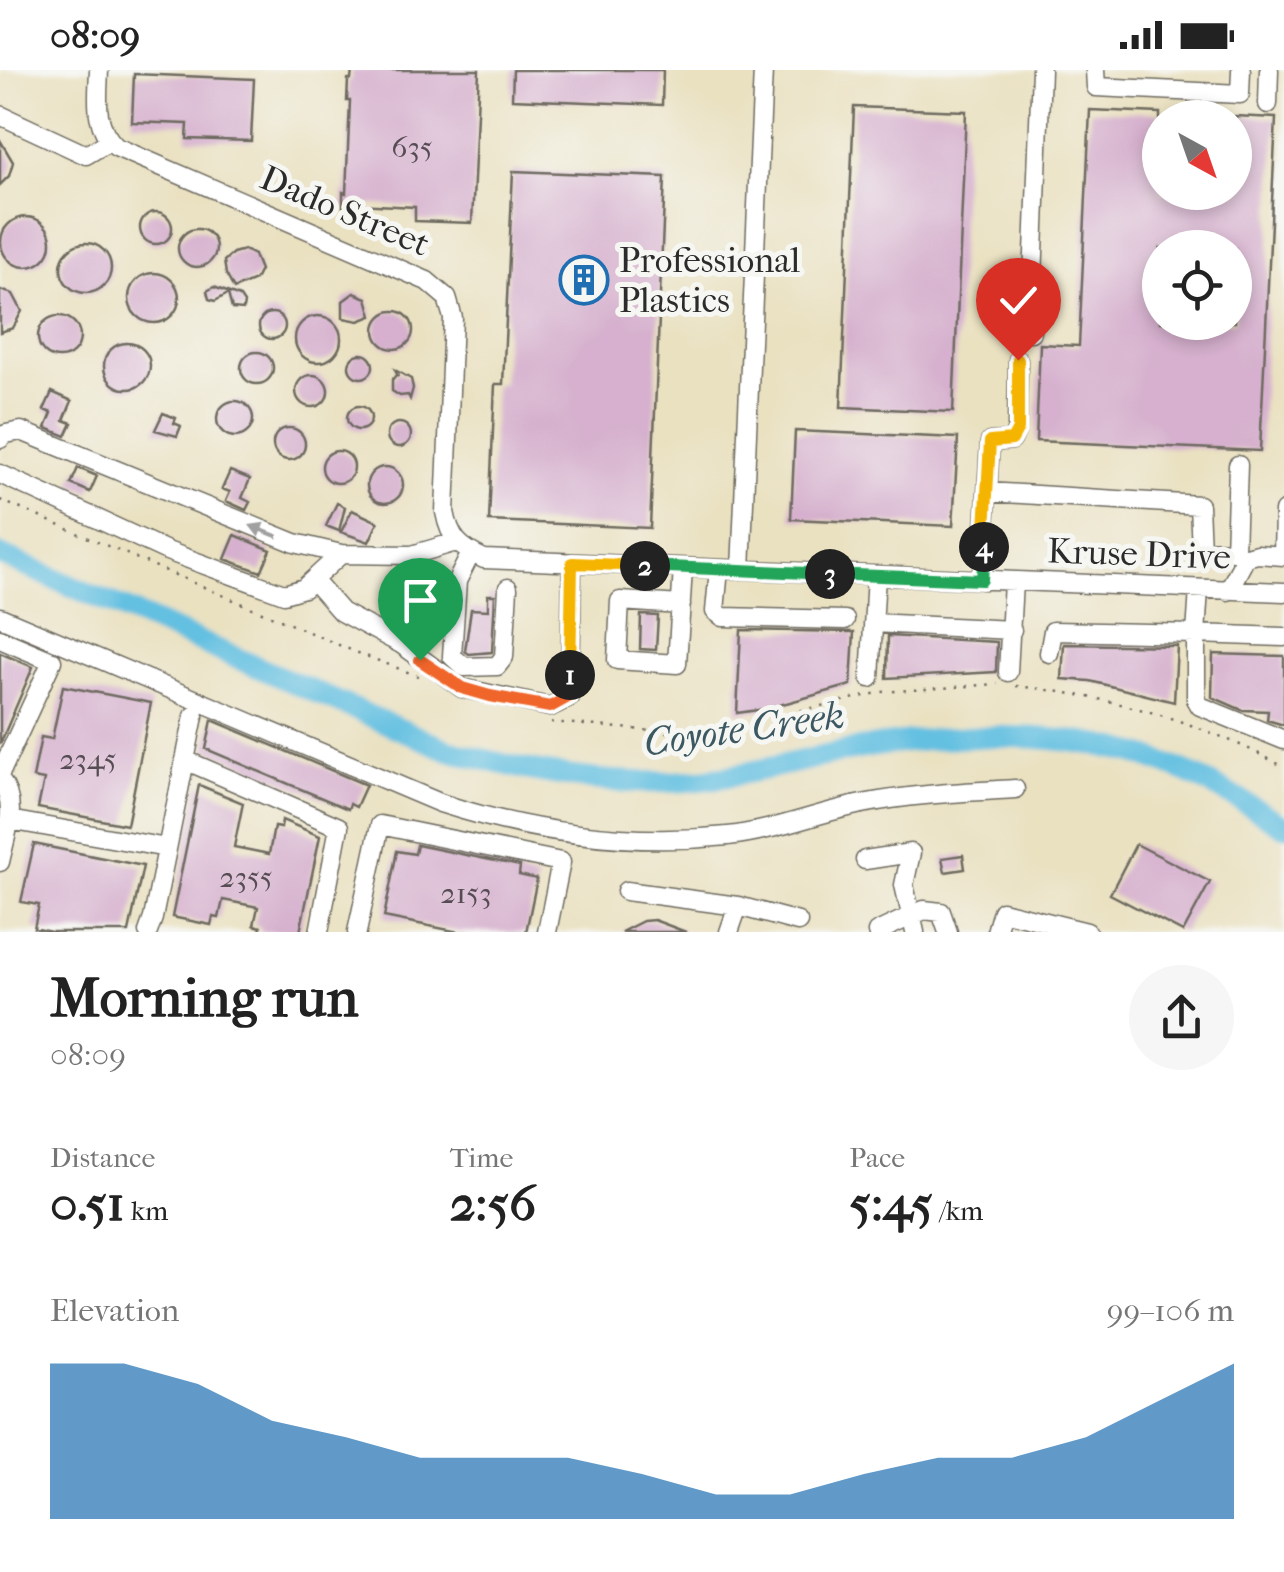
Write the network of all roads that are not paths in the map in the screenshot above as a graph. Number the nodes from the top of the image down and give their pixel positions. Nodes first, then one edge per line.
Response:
1 (99, 70) edge
2 (763, 70) edge
3 (1042, 70) edge
4 (1095, 70) edge
5 (1167, 70) edge
6 (1204, 70) edge
7 (1242, 70) edge
8 (1269, 70) edge
9 (1130, 79) edge
10 (1166, 90) junction
11 (1203, 92) junction
12 (1268, 104) dead end
13 (0, 115) edge
14 (110, 141) junction
15 (1030, 332) dead end
16 (1018, 360) dead end
17 (0, 439) edge
18 (1238, 466) dead end
19 (0, 474) edge
20 (987, 492) junction
21 (1284, 511) edge
22 (463, 548) junction
23 (340, 554) junction
24 (1283, 556) edge
25 (572, 563) junction
26 (683, 568) junction
27 (719, 569) junction
28 (741, 570) junction
29 (876, 576) junction
30 (313, 580) junction
31 (982, 580) junction
32 (1013, 582) junction
33 (508, 588) dead end
34 (1200, 590) junction
35 (1228, 590) junction
36 (1284, 592) edge
37 (681, 606) junction
38 (0, 617) edge
39 (845, 620) dead end
40 (873, 624) junction
41 (1012, 630) junction
42 (1196, 634) junction
43 (1284, 637) edge
44 (0, 639) edge
45 (1048, 653) dead end
46 (1008, 672) dead end
47 (870, 678) dead end
48 (194, 716) dead end
49 (1284, 740) edge
50 (185, 760) junction
51 (0, 777) edge
52 (1015, 789) dead end
53 (9, 820) junction
54 (168, 848) junction
55 (864, 860) dead end
56 (0, 862) edge
57 (626, 891) dead end
58 (738, 906) junction
59 (798, 922) dead end
60 (912, 925) edge
61 (149, 930) edge
62 (170, 932) edge
63 (318, 932) edge
64 (357, 932) edge
65 (547, 932) edge
66 (729, 932) edge
67 (878, 932) edge
68 (948, 932) edge
69 (996, 932) edge
70 (1087, 932) edge

1 - 14 street
2 - 28 street
3 - 15 street
4 - 9 street
5 - 10 street
6 - 11 street
7 - 11 street
8 - 12 street
9 - 10 street
10 - 11 street
13 - 14 street
14 - 22 street, Dado Street
16 - 20 street
23 -> 17 street
18 - 20 street
19 - 30 street
20 - 31 street
21 - 24 street
22 - 23 street
22 - 25 street, Kruse Drive
22 - 33 street
23 - 30 street
24 - 35 street
25 - 26 street, Kruse Drive
25 - 30 street
26 - 27 street, Kruse Drive
26 - 37 street
27 - 28 street, Kruse Drive
27 - 39 street
28 - 29 street, Kruse Drive
29 - 31 street, Kruse Drive
29 - 40 street
31 - 32 street, Kruse Drive
32 - 34 street, Kruse Drive
32 - 41 street
34 - 35 street, Kruse Drive
34 - 42 street
35 - 36 street, Kruse Drive
37 - 37 street
38 - 52 street
40 - 41 street
40 - 47 street
41 - 46 street
42 - 43 street
42 - 45 street
42 - 49 street
44 - 51 street
48 - 50 street
50 - 54 street
50 - 63 street
51 - 53 street
53 - 54 street
53 - 56 street
54 - 61 street
55 - 60 street
57 - 58 street
58 - 59 street
58 - 66 street
60 - 67 street
60 - 68 street
61 - 62 street
64 - 65 street
69 - 70 street

